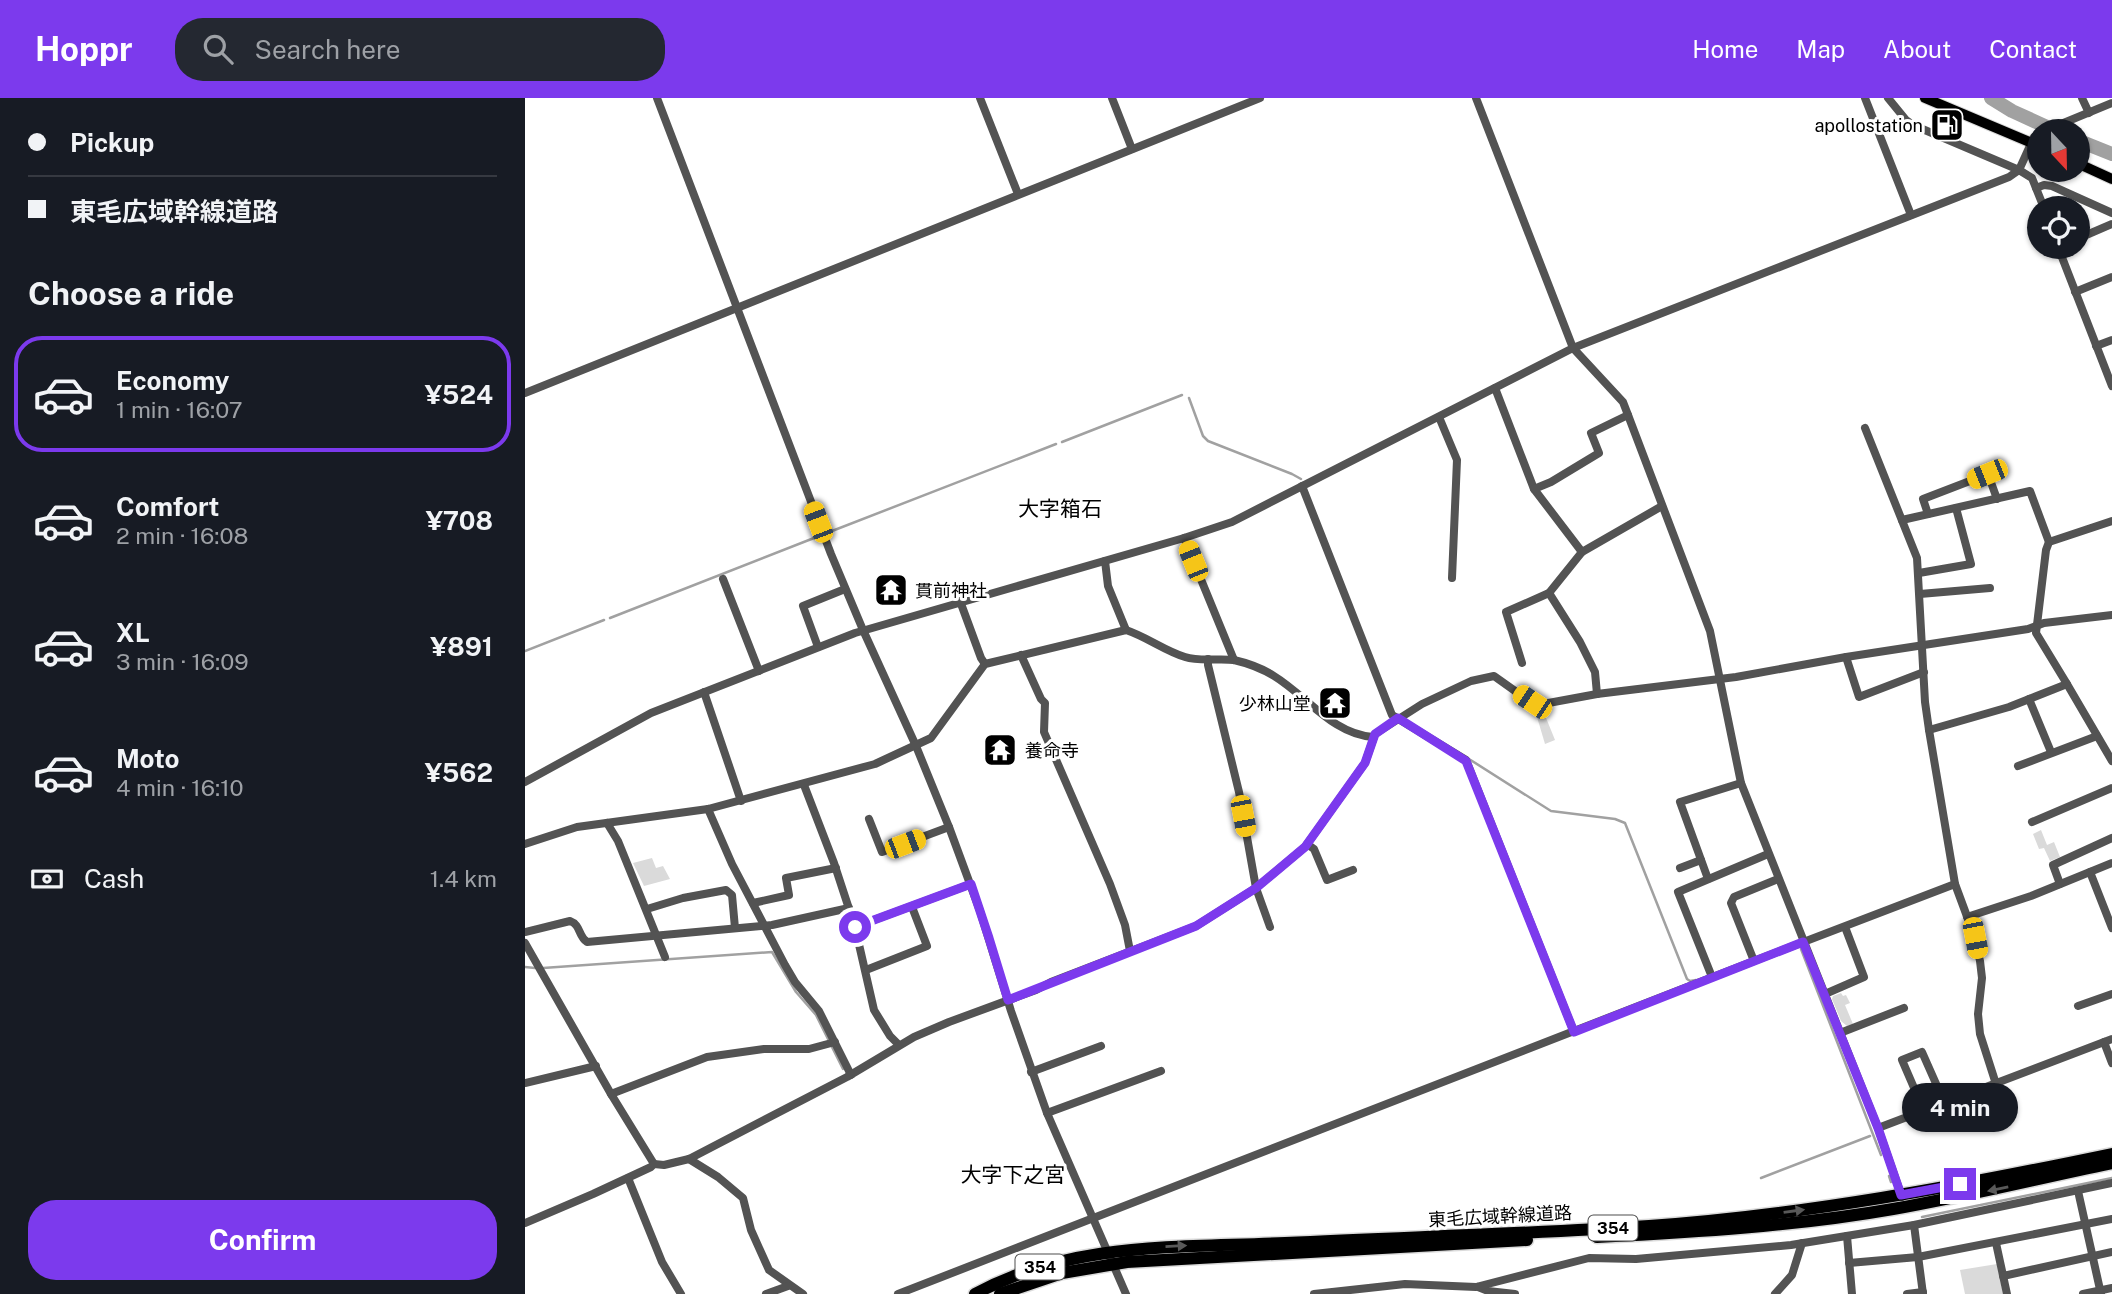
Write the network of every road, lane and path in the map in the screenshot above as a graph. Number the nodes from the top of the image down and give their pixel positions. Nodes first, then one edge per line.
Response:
1 (657, 98) edge
2 (980, 98) edge
3 (1112, 98) edge
4 (1260, 98) edge
5 (1476, 98) edge
6 (1865, 98) edge
7 (1888, 98) edge
8 (1925, 98) edge
9 (2082, 98) edge
10 (2112, 103) edge
11 (2088, 113) junction
12 (2074, 119) edge
13 (2027, 134) edge
14 (1132, 149) junction
15 (2027, 157) edge
16 (2090, 169) edge
17 (2019, 170) junction
18 (2112, 179) edge
19 (2036, 188) junction
20 (1018, 194) junction
21 (2039, 196) edge
22 (2112, 213) edge
23 (1911, 215) junction
24 (2112, 224) edge
25 (2090, 233) edge
26 (2063, 259) edge
27 (2112, 277) edge
28 (2075, 292) junction
29 (738, 309) junction
30 (2112, 340) edge
31 (2097, 346) junction
32 (1573, 348) junction
33 (2112, 386) edge
34 (1495, 388) junction
35 (525, 393) edge
36 (1628, 415) junction
37 (1439, 417) junction
38 (1865, 428) dead end
39 (1302, 486) junction
40 (1534, 489) junction
41 (1997, 499) junction
42 (1662, 506) junction
43 (1956, 508) junction
44 (1928, 514) junction
45 (1902, 520) junction
46 (2112, 521) edge
47 (1184, 538) junction
48 (2049, 542) junction
49 (1582, 552) junction
50 (1105, 561) junction
51 (1919, 573) junction
52 (1452, 578) dead end
53 (723, 579) dead end
54 (1990, 588) dead end
55 (845, 589) junction
56 (1549, 593) junction
57 (1920, 594) junction
58 (960, 601) junction
59 (2112, 615) edge
60 (2036, 625) junction
61 (863, 630) junction
62 (1126, 631) junction
63 (1923, 646) junction
64 (818, 647) junction
65 (1021, 655) junction
66 (1846, 657) junction
67 (1208, 659) junction
68 (1234, 660) junction
69 (1522, 663) dead end
70 (985, 664) junction
71 (759, 671) junction
72 (1924, 672) junction
73 (1721, 679) junction
74 (2067, 684) junction
75 (705, 692) junction
76 (1597, 694) junction
77 (2029, 699) junction
78 (1398, 718) junction
79 (1929, 730) junction
80 (2097, 736) junction
81 (1373, 737) junction
82 (2108, 745) edge
83 (916, 746) junction
84 (2051, 752) junction
85 (2112, 761) edge
86 (2018, 766) dead end
87 (525, 782) edge
88 (1741, 783) junction
89 (804, 785) junction
90 (2112, 788) edge
91 (741, 801) junction
92 (708, 809) junction
93 (869, 819) dead end
94 (2032, 822) dead end
95 (607, 823) junction
96 (949, 827) junction
97 (2112, 838) edge
98 (1307, 844) junction
99 (525, 845) edge
100 (1768, 854) junction
101 (1701, 860) junction
102 (2112, 863) edge
103 (836, 868) junction
104 (1680, 868) dead end
105 (1353, 870) dead end
106 (2090, 872) junction
107 (1708, 879) junction
108 (1778, 879) junction
109 (971, 884) junction
110 (1955, 884) junction
111 (2060, 884) junction
112 (1256, 888) junction
113 (753, 903) junction
114 (912, 906) junction
115 (849, 908) junction
116 (647, 909) junction
117 (1967, 917) junction
118 (765, 925) junction
119 (855, 927) junction
120 (1270, 927) dead end
121 (1845, 927) junction
122 (735, 928) junction
123 (2112, 928) edge
124 (525, 932) edge
125 (657, 935) junction
126 (1803, 942) junction
127 (525, 943) edge
128 (1130, 951) junction
129 (665, 957) dead end
130 (1754, 961) junction
131 (866, 970) junction
132 (1712, 977) junction
133 (1825, 994) junction
134 (2112, 994) edge
135 (1008, 1000) junction
136 (2078, 1006) dead end
137 (1904, 1007) dead end
138 (1574, 1032) junction
139 (1840, 1033) junction
140 (2108, 1041) edge
141 (835, 1042) junction
142 (899, 1045) junction
143 (1101, 1046) dead end
144 (2112, 1063) edge
145 (596, 1066) junction
146 (1161, 1071) dead end
147 (1031, 1072) junction
148 (851, 1075) junction
149 (525, 1083) edge
150 (1996, 1084) junction
151 (611, 1094) junction
152 (1944, 1104) junction
153 (1924, 1111) junction
154 (1048, 1113) junction
155 (1878, 1128) junction
156 (2112, 1154) edge
157 (689, 1159) junction
158 (2112, 1163) edge
159 (654, 1164) junction
160 (628, 1178) junction
161 (2112, 1184) edge
162 (2078, 1191) junction
163 (1903, 1201) junction
164 (1093, 1218) junction
165 (2112, 1219) edge
166 (525, 1223) edge
167 (2085, 1224) junction
168 (1914, 1225) junction
169 (1847, 1236) junction
170 (1802, 1243) junction
171 (1996, 1243) junction
172 (2112, 1252) edge
173 (2094, 1256) junction
174 (1111, 1257) junction
175 (1918, 1257) junction
176 (1849, 1263) junction
177 (2003, 1276) junction
178 (788, 1286) junction
179 (1478, 1287) junction
180 (2112, 1288) edge
181 (1469, 1291) edge
182 (2101, 1292) edge
183 (1923, 1293) edge
184 (681, 1294) edge
185 (766, 1294) edge
186 (803, 1294) edge
187 (898, 1294) edge
188 (975, 1294) edge
189 (1000, 1294) edge
190 (1126, 1294) edge
191 (1314, 1294) edge
192 (1515, 1294) edge
193 (1775, 1294) edge
194 (1852, 1294) edge
195 (1907, 1294) edge
196 (2007, 1294) edge
197 (2083, 1294) edge

1 - 29 street
2 - 20 street
3 - 14 street
4 - 14 street
5 - 32 street
6 - 23 street
7 - 17 street
8 - 13 main road
9 - 11 street
10 - 11 street
11 - 12 street
14 - 20 street
15 - 17 street
16 - 18 main road
17 - 19 street
17 - 23 street
19 - 21 street
19 - 22 street
20 - 29 street
23 - 32 street
24 - 25 street
26 - 28 street
27 - 28 street
28 - 31 street
29 - 35 street
29 - 55 street
30 - 31 street
31 - 33 street
32 - 34 street
32 - 36 street
34 - 37 street
34 - 40 street
36 - 40 street
36 - 42 street
37 - 39 street
37 - 52 street
38 - 45 street
39 - 47 street
39 - 78 street
40 - 49 street
41 - 43 street
41 - 44 street
41 - 48 street
42 - 49 street
42 - 73 street
43 - 44 street
43 - 51 street
44 - 45 street
45 - 51 street
46 - 48 street
47 - 50 street
47 - 68 street
48 - 60 street
49 - 56 street
50 - 58 street
50 - 62 street
51 - 57 street
53 - 71 street
54 - 57 street
55 - 61 street
55 - 64 street
56 - 69 street
56 - 76 street
57 - 63 street
58 - 61 street
58 - 70 street
59 - 60 street
60 - 63 street
60 - 74 street
61 - 64 street
61 - 83 street
62 - 65 street
62 - 67 street
63 - 66 street
63 - 72 street
64 - 71 street
65 - 70 street
65 - 128 street
66 - 72 street
66 - 73 street
67 - 68 street
67 - 112 street
68 - 81 street
70 - 83 street
71 - 75 street
72 - 79 street
73 - 76 street
73 - 88 street
74 - 77 street
74 - 80 street
75 - 87 street
75 - 91 street
76 - 78 street
77 - 79 street
77 - 84 street
78 - 81 street
78 - 138 street
79 - 110 street
80 - 82 street
80 - 84 street
81 - 98 street
82 - 85 street
83 - 89 street
83 - 96 street
84 - 86 street
88 - 100 street
88 - 101 street
89 - 91 street
89 - 103 street
90 - 94 street
91 - 92 street
92 - 95 street
92 - 113 street
93 - 96 street
95 - 99 street
95 - 116 street
96 - 109 street
97 - 111 street
98 - 105 street
98 - 112 street
100 - 107 street
100 - 108 street
101 - 104 street
101 - 107 street
102 - 106 street
103 - 113 street
103 - 115 street
106 - 111 street
106 - 123 street
107 - 132 street
108 - 126 street
108 - 130 street
109 - 114 street
109 - 135 street
110 - 117 street
110 - 121 street
111 - 117 street
112 - 120 street
112 - 128 street
113 - 118 street
114 - 119 street
114 - 131 street
115 - 118 street
115 - 119 street
116 - 122 street
116 - 125 street
117 - 150 street
118 - 122 street
118 - 141 street
119 - 131 street
121 - 126 street
121 - 133 street
122 - 125 street
124 - 125 street
125 - 129 street
126 - 130 street
126 - 133 street
127 - 145 street
128 - 135 street
130 - 132 street
131 - 142 street
132 - 138 street
133 - 139 street
134 - 136 street
135 - 142 street
135 - 147 street
137 - 139 street
138 - 164 street
139 - 155 street
140 - 144 street
140 - 150 street
141 - 148 street
141 - 151 street
142 - 148 street
143 - 147 street
145 - 149 street
145 - 151 street
146 - 154 street
147 - 154 street
148 - 157 street
150 - 152 street
151 - 159 street
152 - 153 street
152 - 153 street
153 - 155 street
154 - 164 street
155 - 163 street
156 - 163 highway, 東毛広域幹線道路 / 354
157 - 159 street
157 - 178 street
158 -> 163 highway, 東毛広域幹線道路 / 354
159 - 160 street
160 - 166 street
160 - 184 street
161 - 162 street
162 - 167 street
162 - 168 street
163 - 174 highway, 東毛広域幹線道路 / 354
164 - 174 street
164 - 187 street
165 - 167 street
167 - 171 street
167 - 173 street
168 - 169 street
168 - 175 street
169 - 170 street
169 - 176 street
170 - 179 street
170 - 193 street
171 - 175 street
171 - 177 street
172 - 173 street
173 - 177 street
173 - 182 street
174 - 188 highway, 東毛広域幹線道路 / 354
174 - 189 highway, 東毛広域幹線道路 / 354
174 - 190 street
175 - 176 street
175 - 183 street
176 - 194 street
177 - 196 street
178 - 185 street
178 - 186 street
179 - 181 street
179 - 192 street
180 - 182 street
181 - 191 street
182 - 197 street
183 - 195 street

